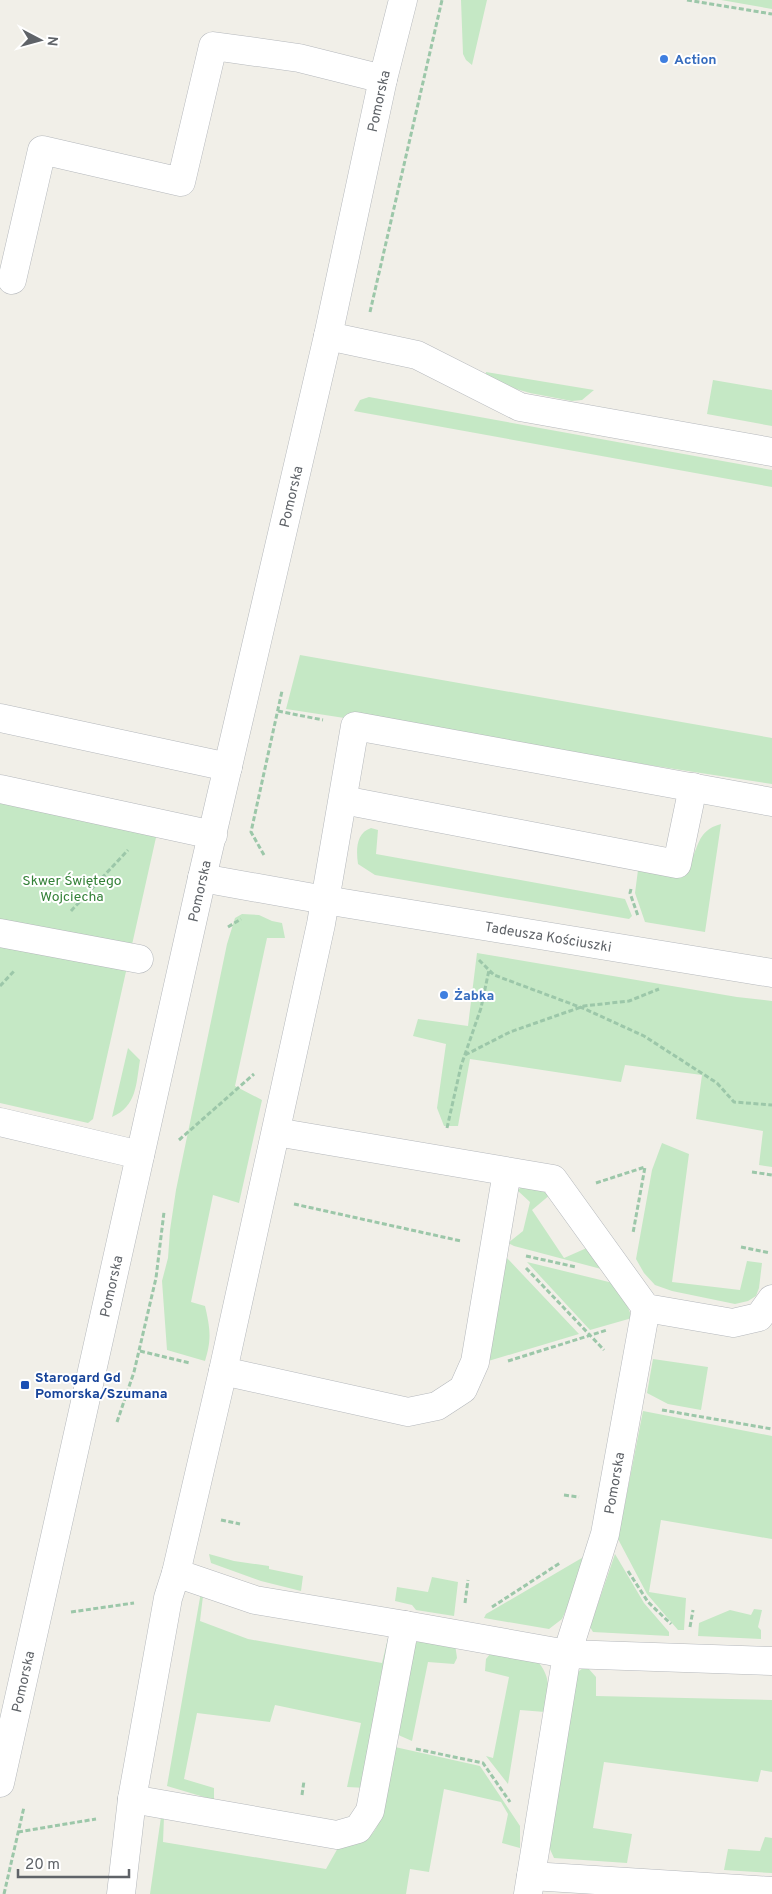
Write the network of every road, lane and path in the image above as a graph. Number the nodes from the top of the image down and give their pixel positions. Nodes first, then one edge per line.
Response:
1 (402, 0) edge
2 (442, 0) edge
3 (686, 0) edge
4 (772, 14) edge
5 (383, 79) junction
6 (12, 280) dead end
7 (328, 336) junction
8 (363, 343) junction
9 (772, 452) edge
10 (284, 682) dead end
11 (278, 711) junction
12 (0, 718) edge
13 (355, 726) junction
14 (228, 768) junction
15 (693, 787) junction
16 (0, 789) edge
17 (343, 800) junction
18 (772, 802) edge
19 (167, 826) junction
20 (213, 835) junction
21 (202, 878) junction
22 (260, 888) junction
23 (325, 900) junction
24 (0, 933) edge
25 (226, 935) dead end
26 (42, 941) junction
27 (476, 957) dead end
28 (139, 959) dead end
29 (489, 970) junction
30 (772, 973) edge
31 (0, 986) edge
32 (661, 988) dead end
33 (297, 1036) junction
34 (465, 1055) junction
35 (772, 1105) edge
36 (0, 1122) edge
37 (182, 1130) dead end
38 (276, 1132) junction
39 (446, 1134) dead end
40 (179, 1140) junction
41 (177, 1148) dead end
42 (140, 1155) junction
43 (507, 1172) junction
44 (752, 1172) dead end
45 (772, 1175) edge
46 (164, 1211) dead end
47 (741, 1247) dead end
48 (770, 1253) dead end
49 (524, 1266) dead end
50 (772, 1299) edge
51 (645, 1314) junction
52 (589, 1335) junction
53 (140, 1351) junction
54 (165, 1357) dead end
55 (223, 1370) junction
56 (470, 1373) junction
57 (630, 1392) junction
58 (115, 1427) dead end
59 (772, 1429) edge
60 (605, 1534) junction
61 (172, 1585) junction
62 (70, 1603) dead end
63 (490, 1608) dead end
64 (405, 1625) junction
65 (674, 1627) dead end
66 (568, 1654) junction
67 (772, 1661) edge
68 (383, 1742) junction
69 (0, 1783) edge
70 (25, 1804) dead end
71 (514, 1809) dead end
72 (131, 1811) junction
73 (18, 1832) junction
74 (530, 1885) edge
75 (772, 1891) edge
76 (4, 1894) edge
77 (121, 1894) edge

1 - 5 street, Pomorska
2 - 8 path
3 - 4 path
5 - 6 street
5 - 7 street, Pomorska
7 - 8 street
7 - 14 street, Pomorska
8 - 9 street
10 - 11 path
11 - 13 path
11 - 22 path
12 - 14 street
13 - 15 street
13 - 17 street
14 - 20 street, Pomorska
15 - 17 street
15 - 18 street
16 - 19 street
17 - 23 street
19 - 20 street
19 - 26 path
20 - 21 street, Pomorska
21 - 22 street, Tadeusza Kościuszki
21 - 42 street, Pomorska
22 - 23 street, Tadeusza Kościuszki
22 - 25 path
23 - 30 street, Tadeusza Kościuszki
23 - 33 street
24 - 26 street
26 - 28 street
26 - 31 path
27 - 29 path
29 - 34 path
29 - 35 path
32 - 34 path
33 - 38 street
33 - 40 path
34 - 39 path
36 - 42 street
37 - 40 path
38 - 43 street
38 - 55 street
40 - 41 path
42 - 69 street, Pomorska
43 - 51 street
43 - 56 street
44 - 45 path
46 - 53 path
47 - 48 path
49 - 52 path
50 - 51 street
51 - 52 path
51 - 57 street, Pomorska
52 - 56 path
52 - 57 path
53 - 54 path
53 - 58 path
55 - 56 street
55 - 61 street
57 - 59 path
57 - 60 street, Pomorska
60 - 63 path
60 - 65 path
60 - 66 street, Pomorska
61 - 62 path
61 - 64 street
61 - 72 street
64 - 66 street
64 - 68 street
66 - 67 street
66 - 74 street, Pomorska
68 - 71 path
68 - 72 street
70 - 73 path
72 - 73 path
72 - 77 street
73 - 76 path
74 - 75 street, Pomorska

